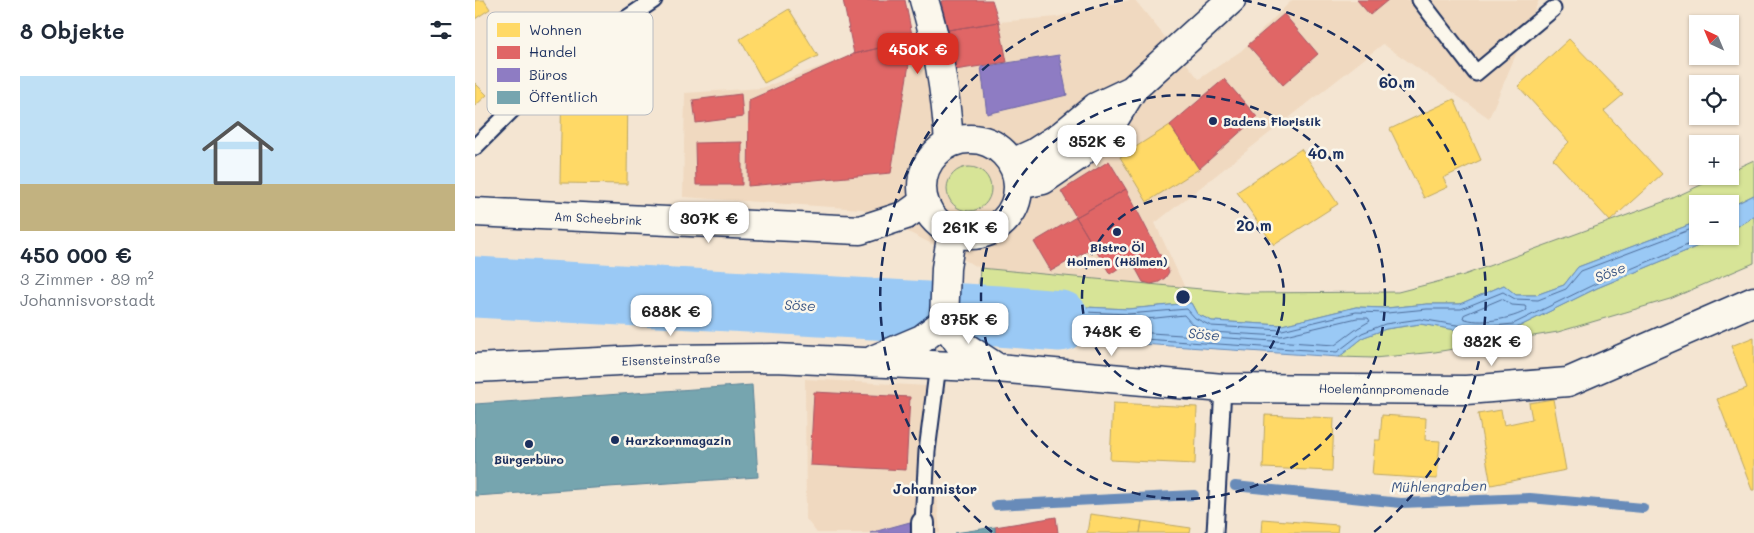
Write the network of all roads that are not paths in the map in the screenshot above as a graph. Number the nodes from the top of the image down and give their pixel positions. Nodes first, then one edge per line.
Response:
1 (654, 0) edge
2 (924, 0) edge
3 (1231, 0) edge
4 (1420, 0) edge
5 (1553, 9) dead end
6 (636, 12) edge
7 (507, 115) edge
8 (949, 143) junction
9 (475, 147) edge
10 (1015, 174) junction
11 (924, 202) junction
12 (475, 212) edge
13 (952, 232) junction
14 (1754, 301) edge
15 (943, 322) junction
16 (867, 362) junction
17 (939, 365) junction
18 (475, 368) edge
19 (997, 368) junction
20 (1223, 388) junction
21 (923, 528) edge
22 (1215, 533) edge

1 - 6 lane
2 - 8 street
3 - 10 street
4 - 5 lane
7 - 9 lane
8 - 10 street
8 - 11 street
10 - 13 street
11 - 12 street, Am Scheebrink
11 - 13 street
13 - 15 street
14 - 20 street, Hoelemannpromenade
15 - 16 street, Eisensteinstraße
15 - 19 street, Hoelemannpromenade
16 - 17 street, Eisensteinstraße
16 - 18 street, Eisensteinstraße
17 - 19 street, Hoelemannpromenade
17 - 21 lane
19 - 20 street, Hoelemannpromenade
20 - 22 lane

